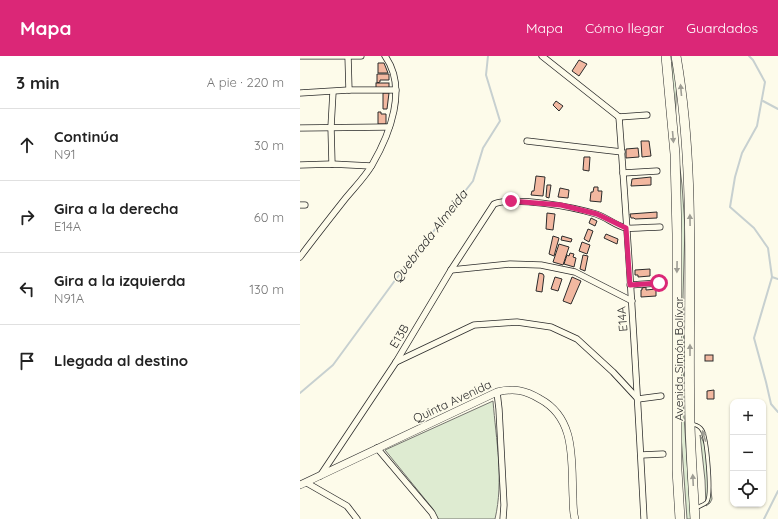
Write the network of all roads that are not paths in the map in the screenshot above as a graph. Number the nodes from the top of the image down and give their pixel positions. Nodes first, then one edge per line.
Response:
1 (300, 56) edge
2 (348, 56) edge
3 (361, 56) edge
4 (385, 56) edge
5 (542, 56) edge
6 (666, 56) edge
7 (676, 56) edge
8 (349, 90) junction
9 (396, 90) junction
10 (333, 92) junction
11 (300, 93) edge
12 (647, 115) dead end
13 (619, 117) junction
14 (331, 127) junction
15 (389, 127) junction
16 (300, 128) edge
17 (527, 140) dead end
18 (622, 152) junction
19 (332, 164) junction
20 (300, 165) edge
21 (372, 166) junction
22 (657, 171) dead end
23 (623, 173) junction
24 (660, 227) dead end
25 (626, 228) junction
26 (300, 257) edge
27 (451, 270) junction
28 (659, 283) dead end
29 (630, 285) junction
30 (632, 302) junction
31 (396, 362) junction
32 (497, 392) junction
33 (661, 396) dead end
34 (638, 399) junction
35 (690, 424) junction
36 (377, 448) junction
37 (663, 454) dead end
38 (641, 455) junction
39 (319, 476) junction
40 (303, 484) edge
41 (694, 508) junction
42 (574, 518) edge
43 (357, 519) edge
44 (435, 519) edge
45 (503, 519) edge
46 (644, 519) edge
47 (680, 519) edge
48 (695, 519) edge

1 - 2 street
2 - 3 street
2 - 8 street
4 - 9 street
5 - 13 street
6 -> 47 highway, Avenida Simón Bolívar
35 -> 7 highway, Avenida Simón Bolívar
8 - 9 street
8 - 10 street
9 - 15 street
10 - 11 street
10 - 14 street
12 - 13 street
13 - 18 street, E14A
14 - 15 street
14 - 16 street
14 - 19 street
15 - 21 street
17 - 18 street
18 - 23 street, E14A
19 - 20 street
19 - 21 street
21 - 26 street
22 - 23 street
23 - 25 street, E14A
24 - 25 street
25 - 27 street, E13B
25 - 29 street, E14A
27 - 30 street
27 - 31 street, E13B
28 - 29 street
29 - 30 street, E14A
30 - 34 street, E14A
31 - 34 street
31 - 39 street, E13B
32 - 36 street, Quinta Avenida
32 - 42 street, Quinta Avenida
32 - 45 street
33 - 34 street
34 - 38 street, E14A
41 -> 35 highway, Avenida Simón Bolívar
41 -> 35 lane
36 - 39 street, Quinta Avenida
36 - 44 street
37 - 38 street
38 - 46 street, E14A
39 - 40 street, Quinta Avenida
40 - 43 street
41 - 48 highway, Avenida Simón Bolívar

